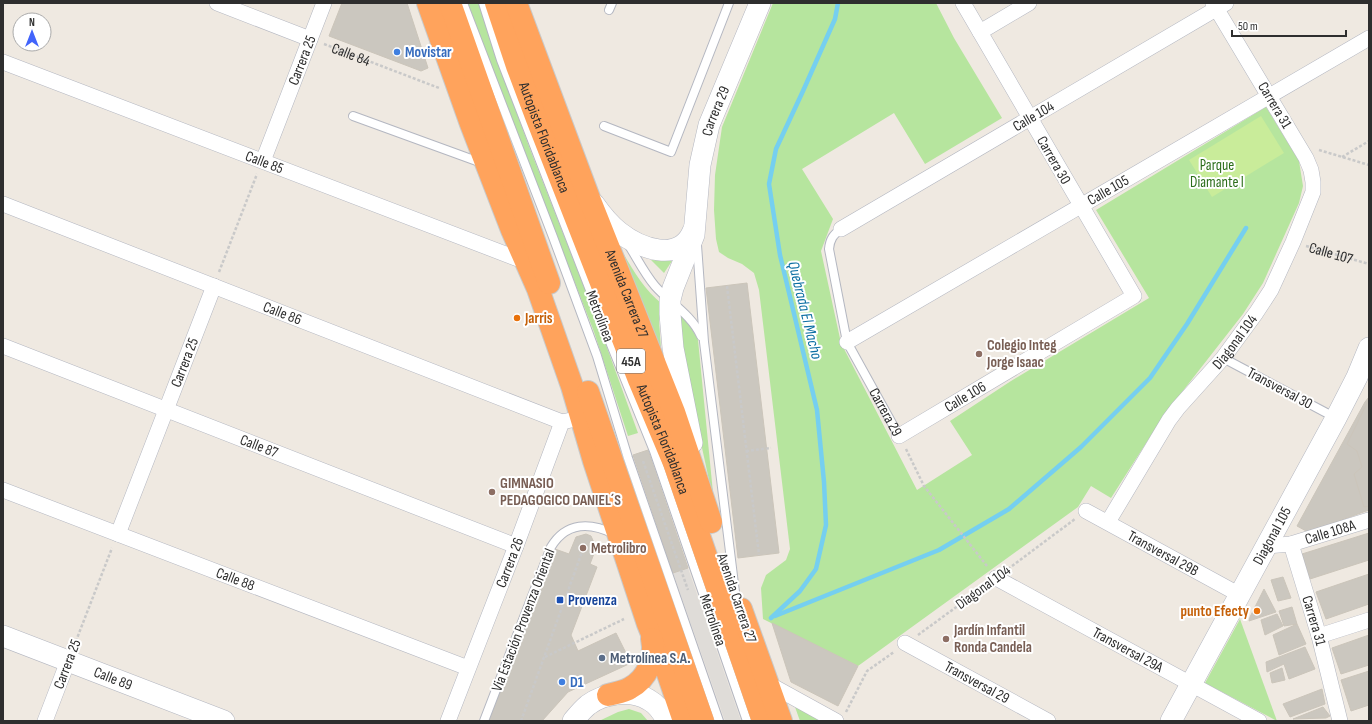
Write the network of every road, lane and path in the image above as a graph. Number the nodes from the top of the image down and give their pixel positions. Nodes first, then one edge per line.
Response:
1 (217, 3) edge
2 (324, 3) edge
3 (428, 3) edge
4 (450, 3) edge
5 (463, 3) edge
6 (483, 3) edge
7 (496, 3) edge
8 (516, 3) edge
9 (730, 3) edge
10 (963, 3) edge
11 (1029, 3) edge
12 (756, 4) edge
13 (1219, 5) edge
14 (980, 32) junction
15 (1369, 38) edge
16 (310, 39) junction
17 (3, 62) edge
18 (440, 89) dead end
19 (1269, 96) junction
20 (353, 116) dead end
21 (1030, 118) junction
22 (604, 126) dead end
23 (1369, 140) edge
24 (1298, 144) junction
25 (1342, 157) junction
26 (263, 161) junction
27 (487, 164) junction
28 (1369, 165) edge
29 (589, 198) junction
30 (3, 204) edge
31 (1081, 206) junction
32 (696, 225) junction
33 (841, 229) joint
34 (619, 231) junction
35 (1293, 242) junction
36 (526, 262) junction
37 (1369, 264) edge
38 (214, 286) junction
39 (727, 286) dead end
40 (1134, 296) joint
41 (670, 300) junction
42 (704, 342) junction
43 (847, 342) junction
44 (3, 346) edge
45 (1369, 348) edge
46 (1223, 358) junction
47 (1363, 376) edge
48 (166, 410) junction
49 (1336, 418) junction
50 (571, 420) junction
51 (899, 436) junction
52 (771, 448) dead end
53 (746, 451) junction
54 (3, 490) edge
55 (704, 501) junction
56 (1086, 511) joint
57 (1369, 520) edge
58 (1108, 522) junction
59 (118, 534) junction
60 (618, 536) junction
61 (1291, 544) junction
62 (516, 546) junction
63 (1266, 546) junction
64 (582, 552) dead end
65 (759, 555) dead end
66 (996, 578) junction
67 (735, 592) junction
68 (1240, 595) junction
69 (624, 619) dead end
70 (1369, 620) edge
71 (648, 624) junction
72 (3, 636) edge
73 (1319, 636) junction
74 (905, 644) junction
75 (544, 657) junction
76 (68, 661) junction
77 (468, 668) junction
78 (767, 684) junction
79 (1191, 684) junction
80 (608, 695) junction
81 (840, 718) edge
82 (45, 721) edge
83 (224, 721) edge
84 (448, 721) edge
85 (484, 721) edge
86 (521, 721) edge
87 (573, 721) edge
88 (667, 721) edge
89 (684, 721) edge
90 (703, 721) edge
91 (719, 721) edge
92 (747, 721) edge
93 (764, 721) edge
94 (781, 721) edge
95 (1048, 721) edge
96 (1172, 721) edge
97 (1259, 721) edge
98 (1340, 721) edge

1 - 16 street
2 - 16 street, Carrera 25
3 - 27 highway
4 - 90 highway
5 - 91 lane, Metrolínea
6 - 92 lane, Metrolínea
7 - 93 highway, Autopista Floridablanca / 45A
8 - 29 highway, Avenida Carrera 27 / 45A
9 - 22 lane
10 - 14 street, Carrera 30
11 - 14 street
12 - 32 street, Carrera 29
13 - 19 street, Carrera 31
13 - 21 street, Calle 104
14 - 21 street, Carrera 30
15 - 19 street, Calle 105
16 - 18 path, Calle 84
16 - 26 street, Carrera 25
17 - 26 street, Calle 85
19 - 24 street, Carrera 31
19 - 31 street, Calle 105
20 - 27 lane
21 - 31 street, Carrera 30
21 - 33 street, Calle 104
23 - 25 path
24 - 25 path, Carrera 31
24 - 35 street, Diagonal 104
25 - 28 path, Carrera 31
26 - 36 street, Calle 85
26 - 38 path
27 - 36 highway
29 - 34 street, Carrera 29
29 - 55 highway, Avenida Carrera 27 / 45A
30 - 38 street, Calle 86
31 - 40 street, Carrera 30
31 - 43 street, Calle 105
32 - 34 street, Carrera 29
32 - 41 street, Carrera 29
32 - 42 lane, Metrolínea
33 - 43 lane, Carrera 29
34 - 41 lane, Metrolínea
35 - 37 path, Calle 107
35 - 46 street, Diagonal 104
36 - 50 highway
38 - 48 street, Carrera 25
38 - 50 street, Calle 86
39 - 53 path
40 - 51 street, Calle 106
41 - 42 lane, Metrolínea
41 - 55 street, Carrera 29
42 - 67 lane, Metrolínea
43 - 51 lane, Carrera 29
44 - 48 street, Calle 87
45 - 47 street, Diagonal 105
46 - 49 lane, Transversal 30
46 - 58 street, Diagonal 104
47 - 49 street, Diagonal 105
48 - 59 street, Carrera 25
48 - 62 street, Calle 87
49 - 63 street, Diagonal 105
50 - 60 highway
50 - 62 street, Carrera 26
51 - 66 path, Carrera 29
52 - 53 path
53 - 65 path
54 - 59 street, Calle 88
55 - 67 highway, Avenida Carrera 27 / 45A
56 - 58 street, Transversal 29B
56 - 66 path, Diagonal 104
57 - 61 street, Calle 108A
58 - 68 street, Transversal 29B
59 - 76 path, Carrera 25
59 - 77 street, Calle 88
60 - 71 highway
60 - 85 lane, Via Estación Provenza Oriental
61 - 63 street
61 - 73 street, Carrera 31
62 - 77 street, Carrera 26
63 - 68 street, Diagonal 105
64 - 75 path
66 - 74 path, Diagonal 104
66 - 79 street, Transversal 29A
67 - 78 highway, Avenida Carrera 27 / 45A
68 - 79 street, Diagonal 105
69 - 75 path
70 - 73 street
71 - 80 highway
71 - 89 highway
72 - 76 street, Calle 89
73 - 98 street, Carrera 31
74 - 81 path, Diagonal 104
74 - 95 street, Transversal 29
75 - 86 path
76 - 82 street, Carrera 25
76 - 83 street, Calle 89
77 - 84 street, Carrera 26
78 - 81 street
78 - 94 highway, Avenida Carrera 27 / 45A
79 - 96 street, Diagonal 105
79 - 97 street, Transversal 29A
80 - 87 street
80 - 88 street

